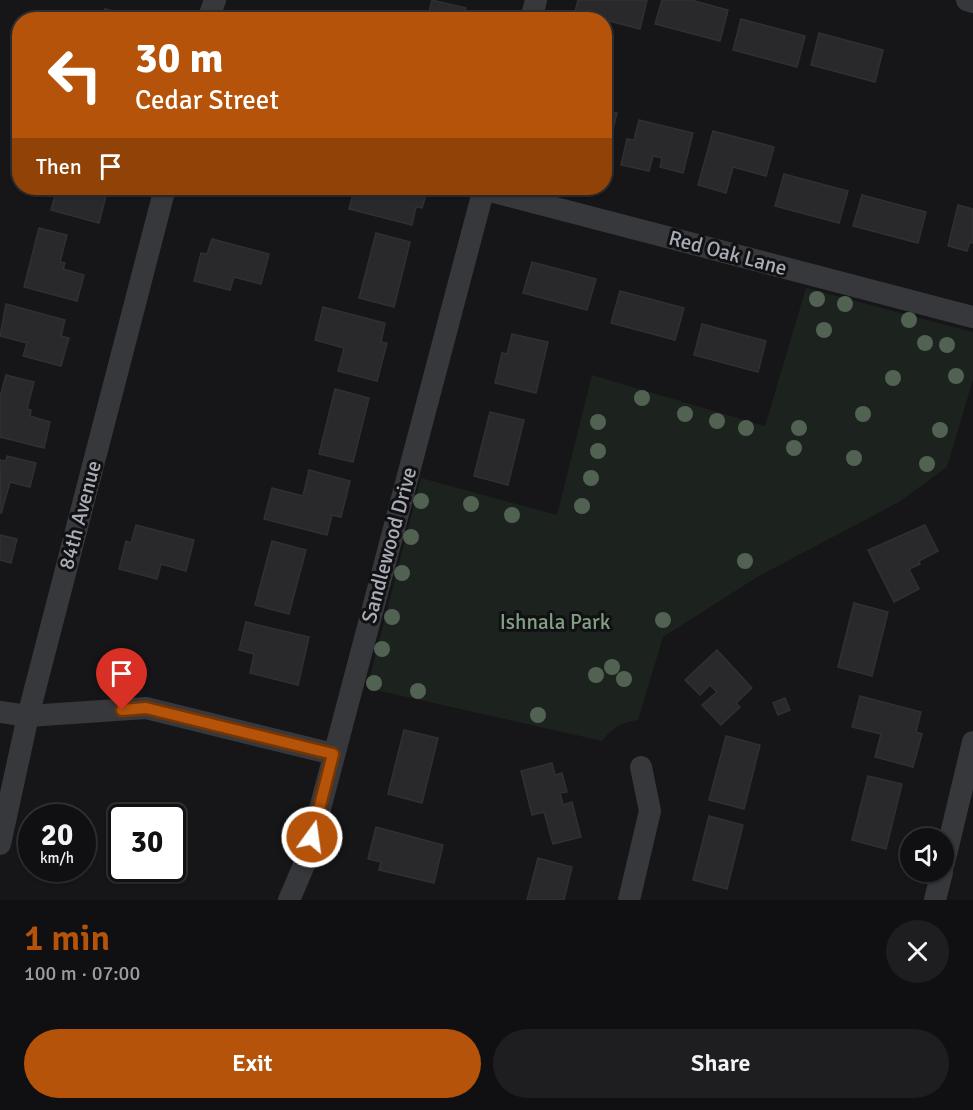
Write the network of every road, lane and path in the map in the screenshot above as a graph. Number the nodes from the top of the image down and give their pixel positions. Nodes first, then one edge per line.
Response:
1 (967, 0) edge
2 (973, 2) edge
3 (163, 195) edge
4 (482, 195) edge
5 (511, 195) edge
6 (973, 317) edge
7 (0, 712) edge
8 (28, 716) junction
9 (973, 742) edge
10 (333, 754) junction
11 (641, 767) dead end
12 (952, 828) edge
13 (0, 844) edge
14 (940, 882) edge
15 (288, 900) edge
16 (629, 900) edge
17 (935, 900) edge

1 - 2 street
3 - 8 street, 84th Avenue
4 - 10 street, Sandlewood Drive
5 - 6 street, Red Oak Lane
7 - 8 street
8 - 10 street
8 - 13 street, 84th Avenue
9 - 12 street
10 - 15 street, Sandlewood Drive
11 - 16 street
14 - 17 street

